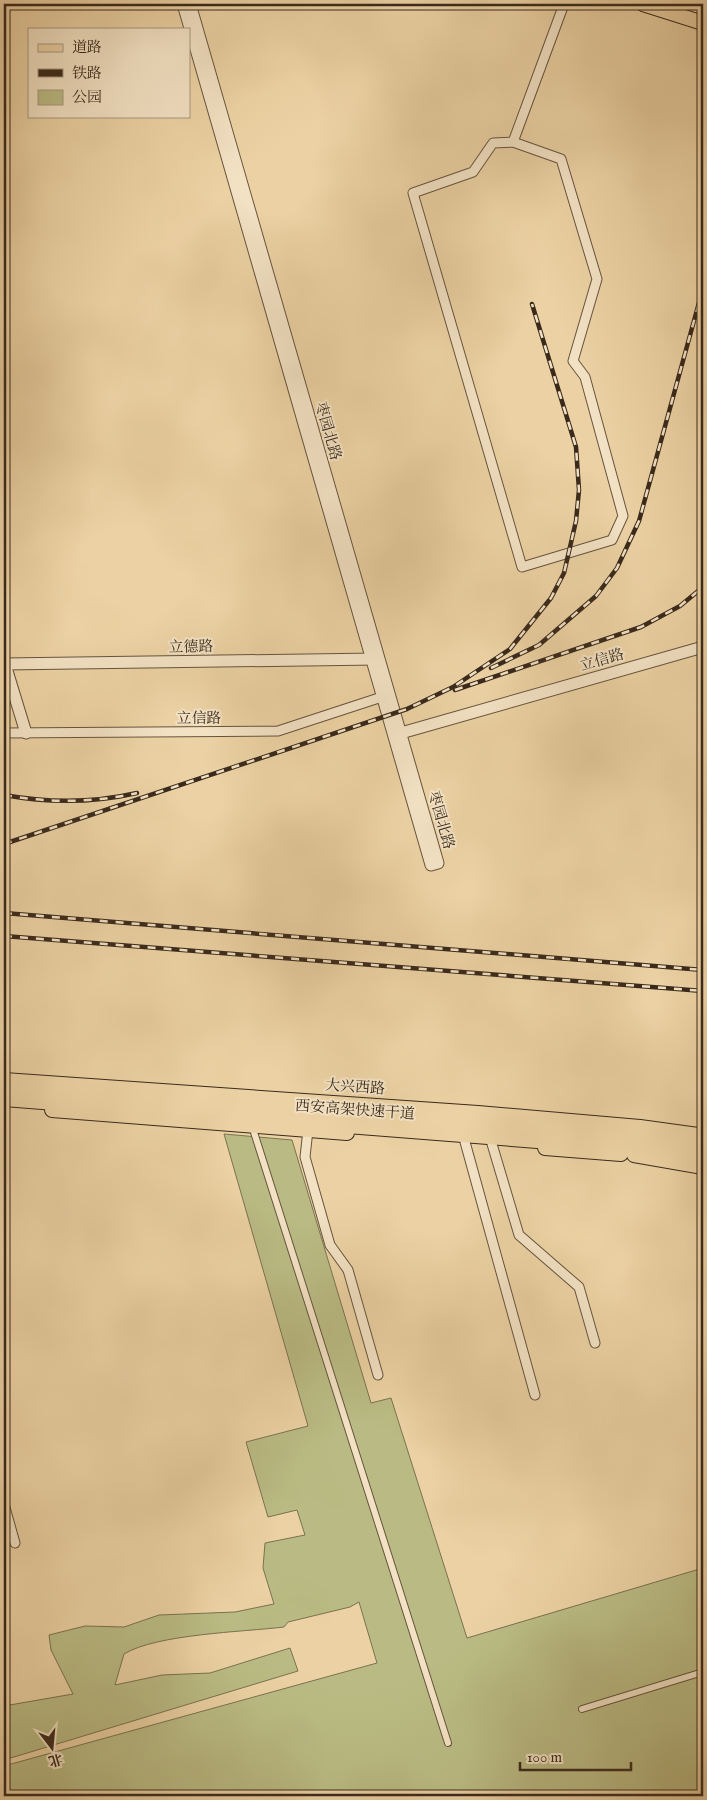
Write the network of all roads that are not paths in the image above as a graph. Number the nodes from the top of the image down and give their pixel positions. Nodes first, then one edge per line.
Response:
1 (184, 4) edge
2 (190, 4) edge
3 (564, 4) edge
4 (643, 4) edge
5 (703, 23) edge
6 (513, 142) junction
7 (703, 647) edge
8 (375, 659) junction
9 (4, 663) edge
10 (385, 696) junction
11 (4, 733) edge
12 (26, 733) junction
13 (396, 734) junction
14 (4, 1080) edge
15 (4, 1087) edge
16 (4, 1100) edge
17 (4, 1106) edge
18 (252, 1126) junction
19 (640, 1127) junction
20 (703, 1127) edge
21 (308, 1130) junction
22 (703, 1136) edge
23 (617, 1141) junction
24 (703, 1141) edge
25 (465, 1142) junction
26 (492, 1144) junction
27 (703, 1154) edge
28 (634, 1155) junction
29 (703, 1158) edge
30 (703, 1167) edge
31 (595, 1343) dead end
32 (378, 1374) dead end
33 (535, 1395) dead end
34 (4, 1504) edge
35 (15, 1543) dead end
36 (703, 1672) edge
37 (582, 1709) dead end
38 (448, 1743) dead end

1 - 8 street, 枣园北路
2 - 8 street, 枣园北路
3 - 6 street
4 - 5 main road
6 - 6 street
7 - 13 street, 立信路
8 - 9 street, 立德路
8 - 10 street, 枣园北路
9 - 12 street
10 - 12 street, 立信路
10 - 13 street, 枣园北路
11 - 12 street, 立信路
13 - 13 street, 枣园北路
14 - 19 main road, 大兴西路
15 - 23 main road, 西安高架快速干道
16 - 23 main road, 西安高架快速干道
17 - 18 main road
18 - 21 main road
18 - 38 street
19 - 20 main road
19 - 22 main road, 大兴西路
21 - 25 main road
21 - 32 street
23 - 24 main road, 西安高架快速干道
23 - 27 main road, 西安高架快速干道
25 - 26 main road
25 - 33 street
26 - 28 main road
26 - 31 street
28 - 29 main road
28 - 30 main road
34 - 35 street
36 - 37 street

